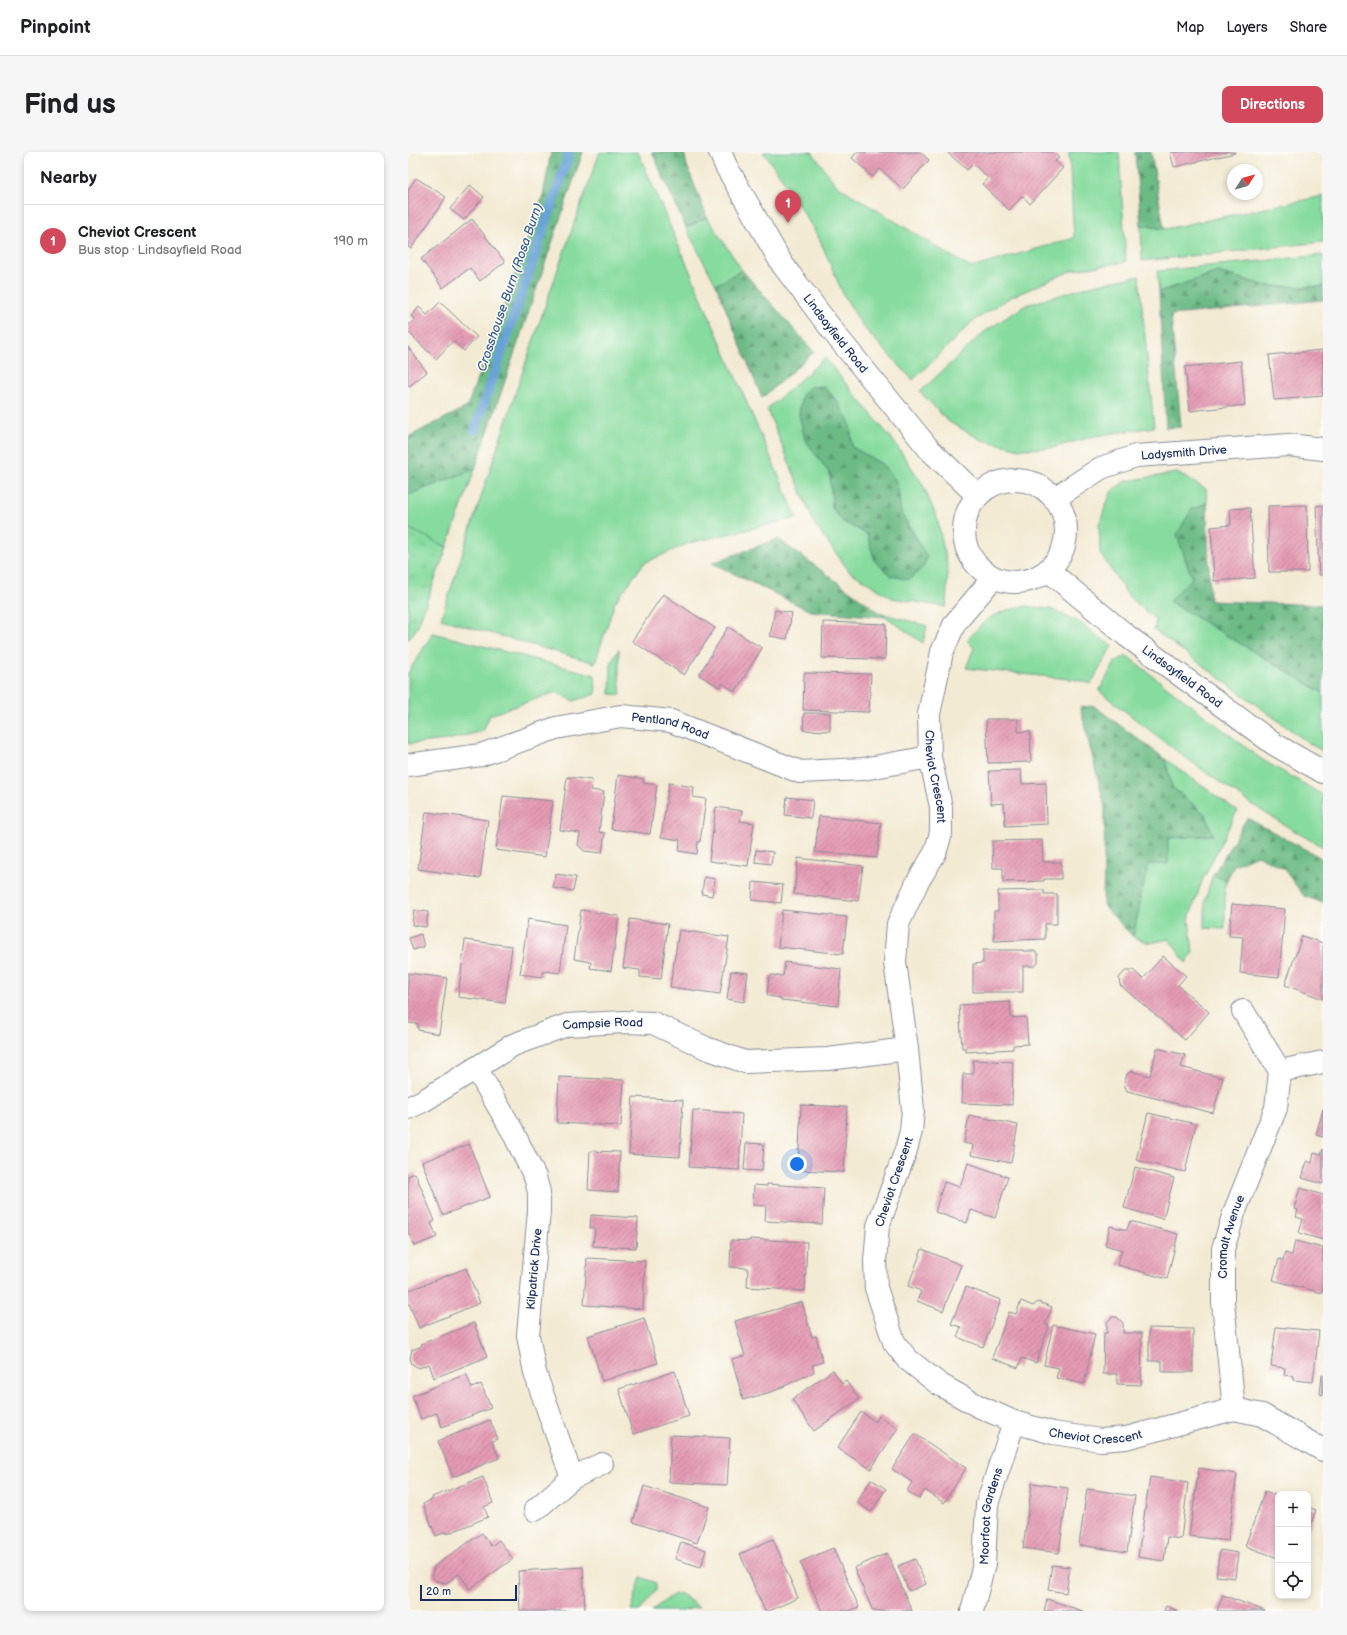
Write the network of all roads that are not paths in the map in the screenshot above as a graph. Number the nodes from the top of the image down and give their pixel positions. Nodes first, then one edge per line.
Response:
1 (720, 152) edge
2 (1323, 449) edge
3 (978, 496) junction
4 (1055, 498) junction
5 (1049, 571) junction
6 (993, 578) junction
7 (930, 757) junction
8 (408, 765) edge
9 (1323, 772) edge
10 (1243, 1012) dead end
11 (907, 1049) junction
12 (1323, 1062) edge
13 (476, 1068) junction
14 (1280, 1071) junction
15 (408, 1108) edge
16 (1234, 1409) junction
17 (1014, 1422) junction
18 (1323, 1450) edge
19 (602, 1464) dead end
20 (572, 1478) junction
21 (535, 1510) dead end
22 (972, 1611) edge

1 - 3 street, Lindsayfield Road
2 - 4 street, Ladysmith Drive
3 - 4 street
3 - 6 street
4 - 5 street
5 - 6 street
5 - 9 street, Lindsayfield Road
6 - 7 street, Cheviot Crescent
7 - 8 street, Pentland Road
7 - 11 street, Cheviot Crescent
10 - 14 street
11 - 13 street, Campsie Road
11 - 17 street, Cheviot Crescent
12 - 14 street
13 - 15 street, Campsie Road
13 - 20 street, Kilpatrick Drive
14 - 16 street, Cromalt Avenue
16 - 17 street, Cheviot Crescent
16 - 18 street, Cheviot Crescent
17 - 22 street, Moorfoot Gardens
19 - 20 street
20 - 21 street

